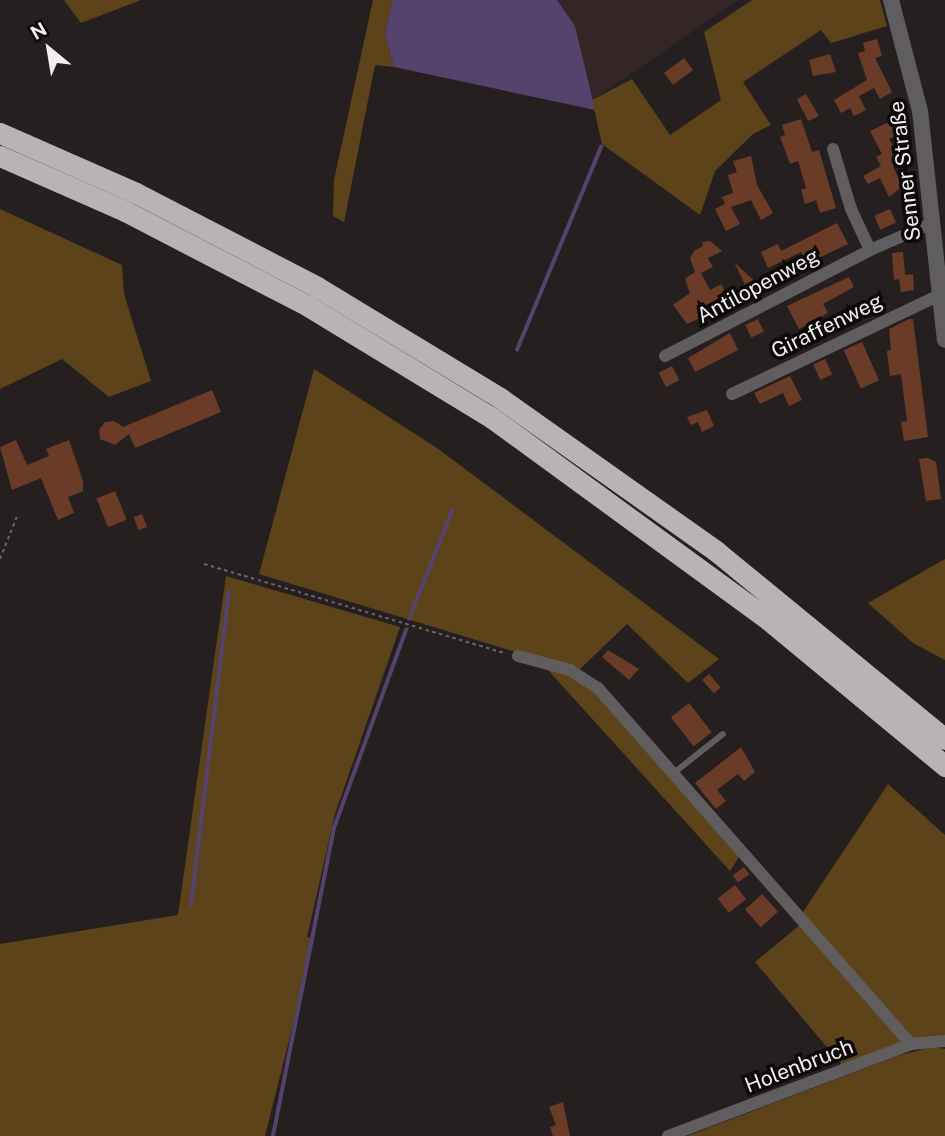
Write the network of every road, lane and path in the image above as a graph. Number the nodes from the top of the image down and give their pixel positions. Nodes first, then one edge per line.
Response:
1 (891, 0) edge
2 (0, 133) edge
3 (832, 149) dead end
4 (0, 156) edge
5 (932, 223) junction
6 (870, 250) junction
7 (942, 303) edge
8 (945, 340) edge
9 (665, 356) dead end
10 (732, 394) dead end
11 (18, 514) dead end
12 (0, 559) edge
13 (204, 564) dead end
14 (518, 656) joint
15 (723, 734) dead end
16 (945, 739) edge
17 (945, 766) edge
18 (675, 772) junction
19 (945, 1041) edge
20 (911, 1044) junction
21 (668, 1136) edge

1 - 5 street, Senner Straße
2 - 16 highway
3 - 6 street
4 - 17 highway
5 - 6 street, Antilopenweg
5 - 7 street, Senner Straße
6 - 9 street, Antilopenweg
7 - 8 street, Senner Straße
7 - 10 street, Giraffenweg
11 - 12 path
13 - 14 path
14 - 18 street
15 - 18 lane
18 - 20 street
19 - 20 street, Holenbruch
20 - 21 street, Holenbruch

